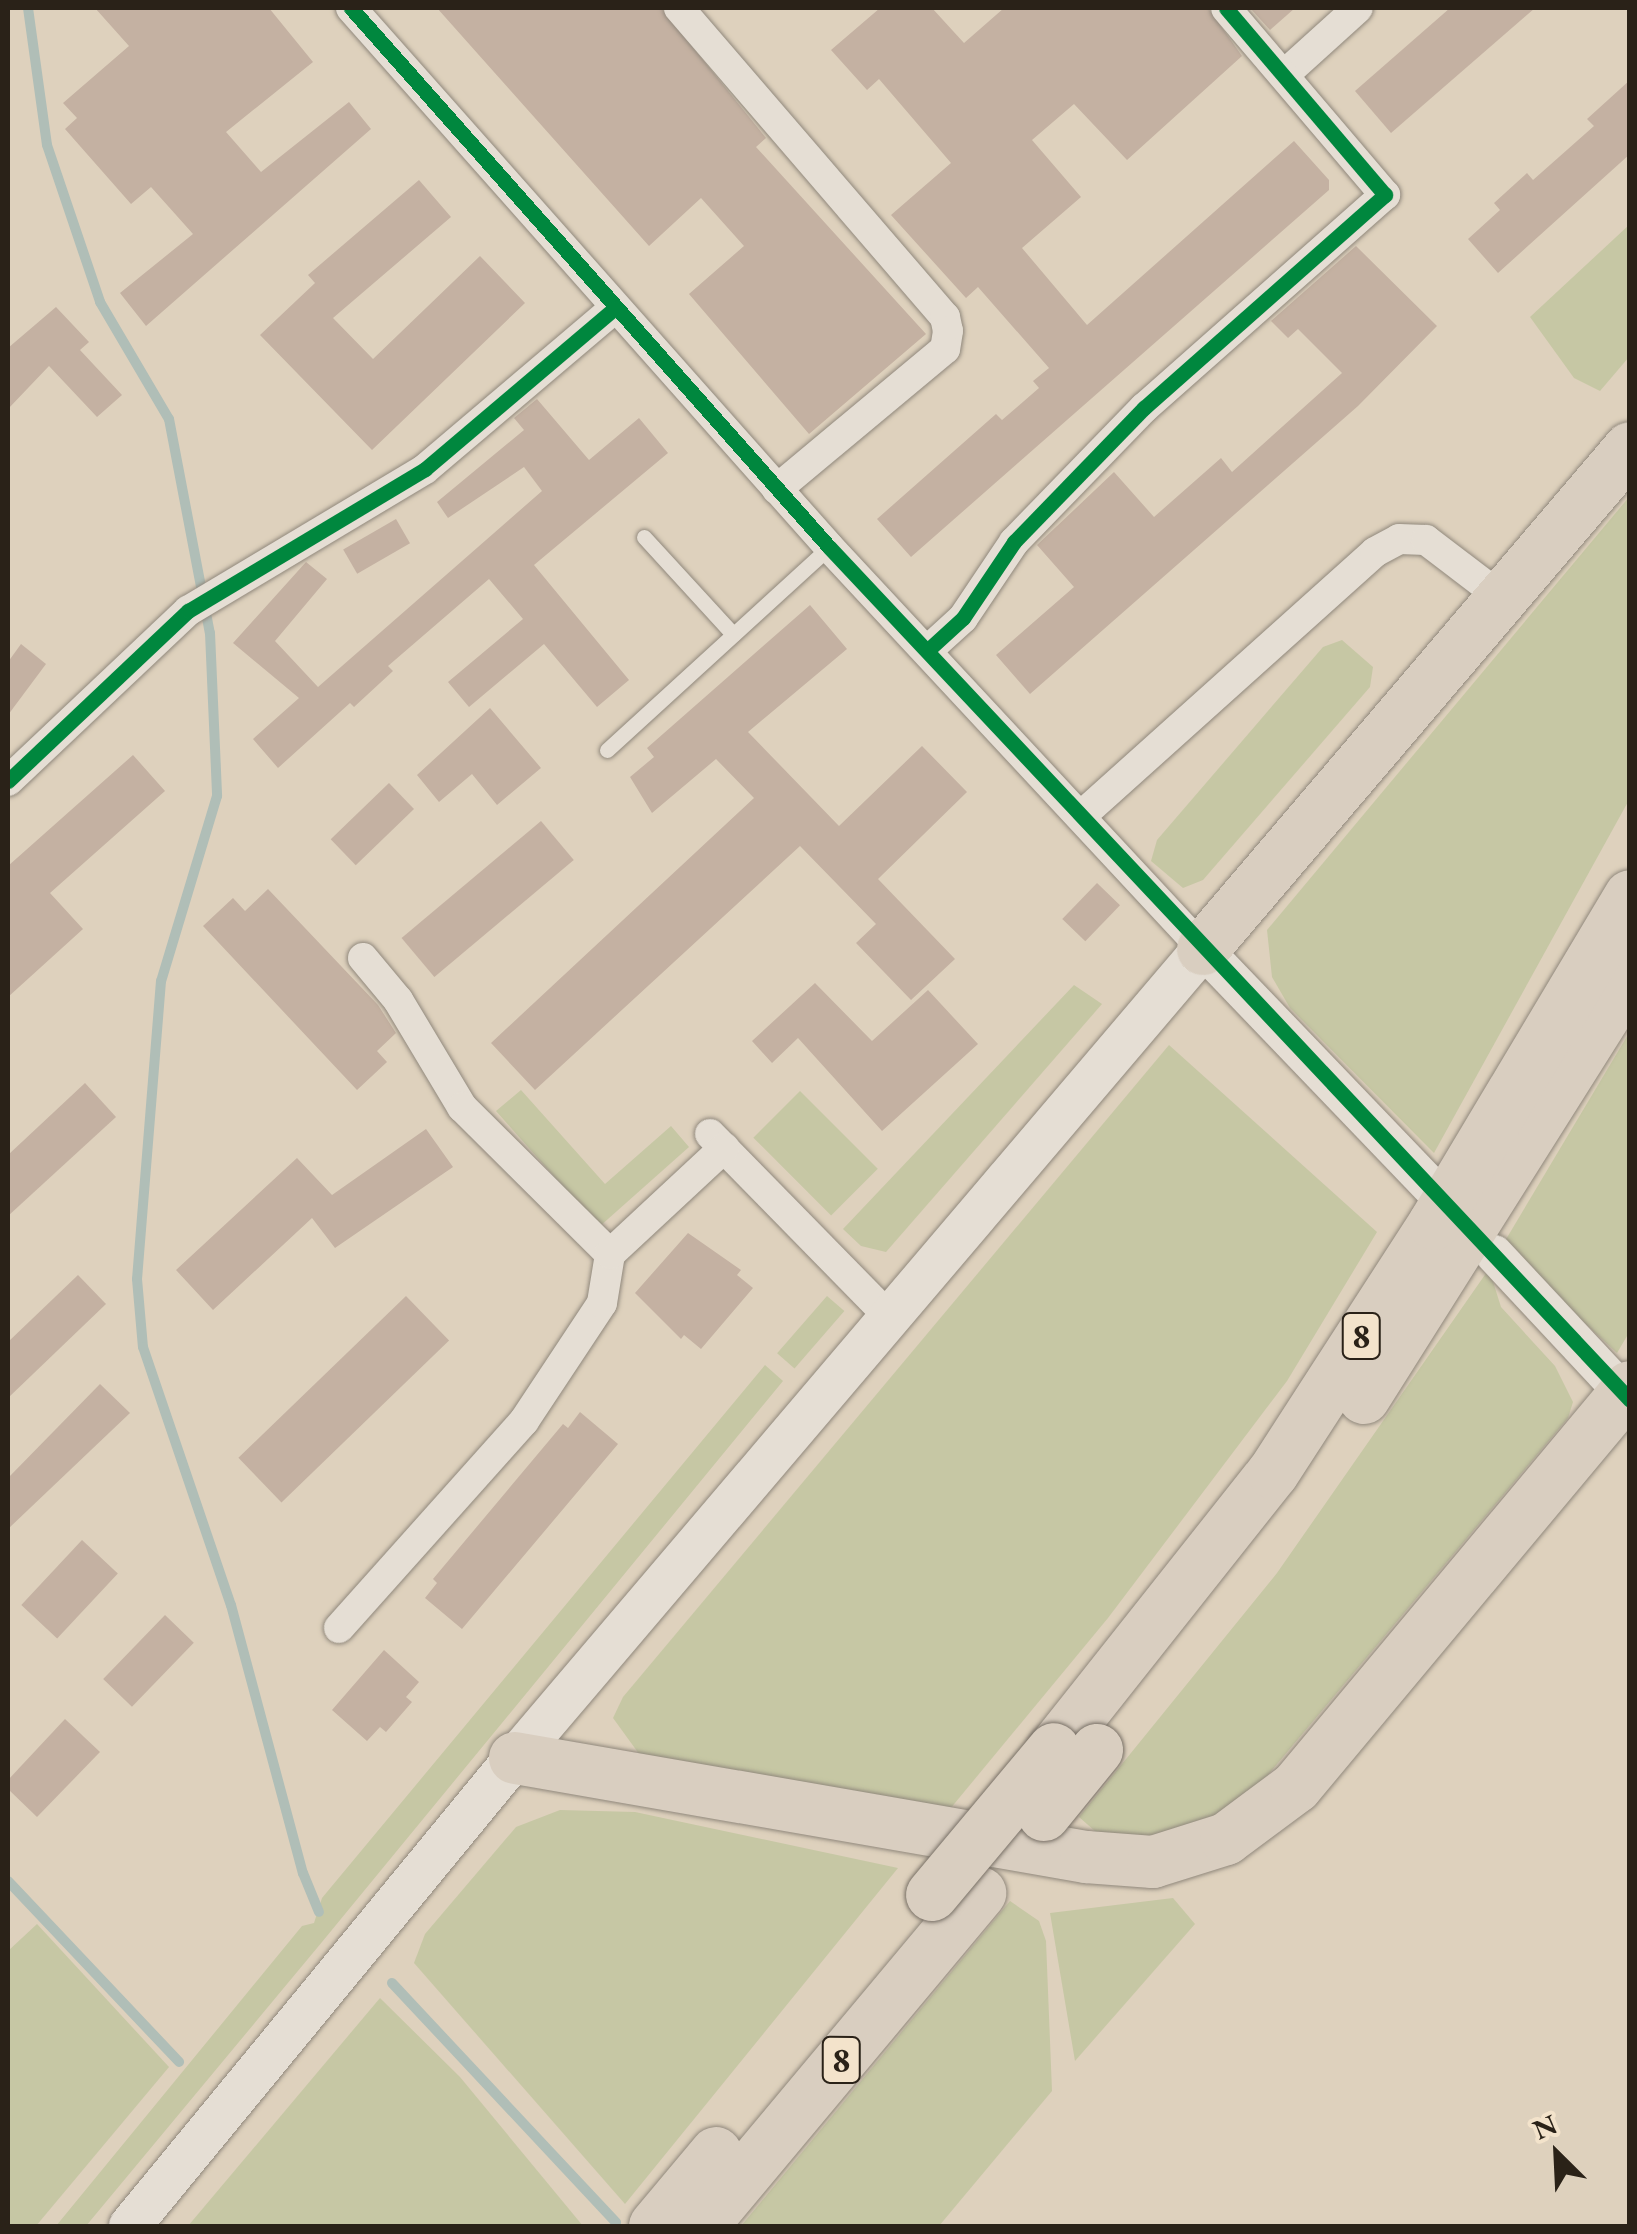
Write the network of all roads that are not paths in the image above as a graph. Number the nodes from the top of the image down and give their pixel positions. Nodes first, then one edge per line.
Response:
1 (351, 8) edge
2 (678, 8) edge
3 (1226, 8) edge
4 (1358, 8) edge
5 (1284, 74) junction
6 (615, 308) junction
7 (1630, 448) edge
8 (777, 489) junction
9 (644, 537) dead end
10 (829, 547) junction
11 (1502, 598) junction
12 (733, 634) junction
13 (928, 650) junction
14 (607, 750) dead end
15 (10, 776) edge
16 (1082, 816) junction
17 (1630, 896) edge
18 (1203, 949) junction
19 (363, 958) dead end
20 (1630, 974) edge
21 (1432, 1188) dead end
22 (610, 1254) junction
23 (1494, 1254) dead end
24 (890, 1318) junction
25 (1628, 1394) edge
26 (339, 1628) dead end
27 (1076, 1750) junction
28 (515, 1758) junction
29 (956, 1894) junction
30 (130, 2226) edge
31 (655, 2226) edge
32 (702, 2226) edge

1 - 6 street
2 - 8 street
3 - 5 street
4 - 5 street
5 - 13 street
6 - 8 street
6 - 15 street
7 - 11 highway
8 - 10 street
9 - 12 lane
10 - 12 lane
10 - 13 street
11 - 16 street
11 - 18 highway
12 - 14 lane
13 - 16 street
16 - 18 street
17 - 27 highway, 8
18 - 21 street
18 - 24 main road
19 - 22 street
20 - 27 highway, 8
22 - 24 street
22 - 26 street
23 - 25 street
24 - 28 main road
25 - 28 highway
27 - 29 highway, 8, bridge
28 - 30 main road
29 - 31 highway, 8
29 - 32 highway, 8

